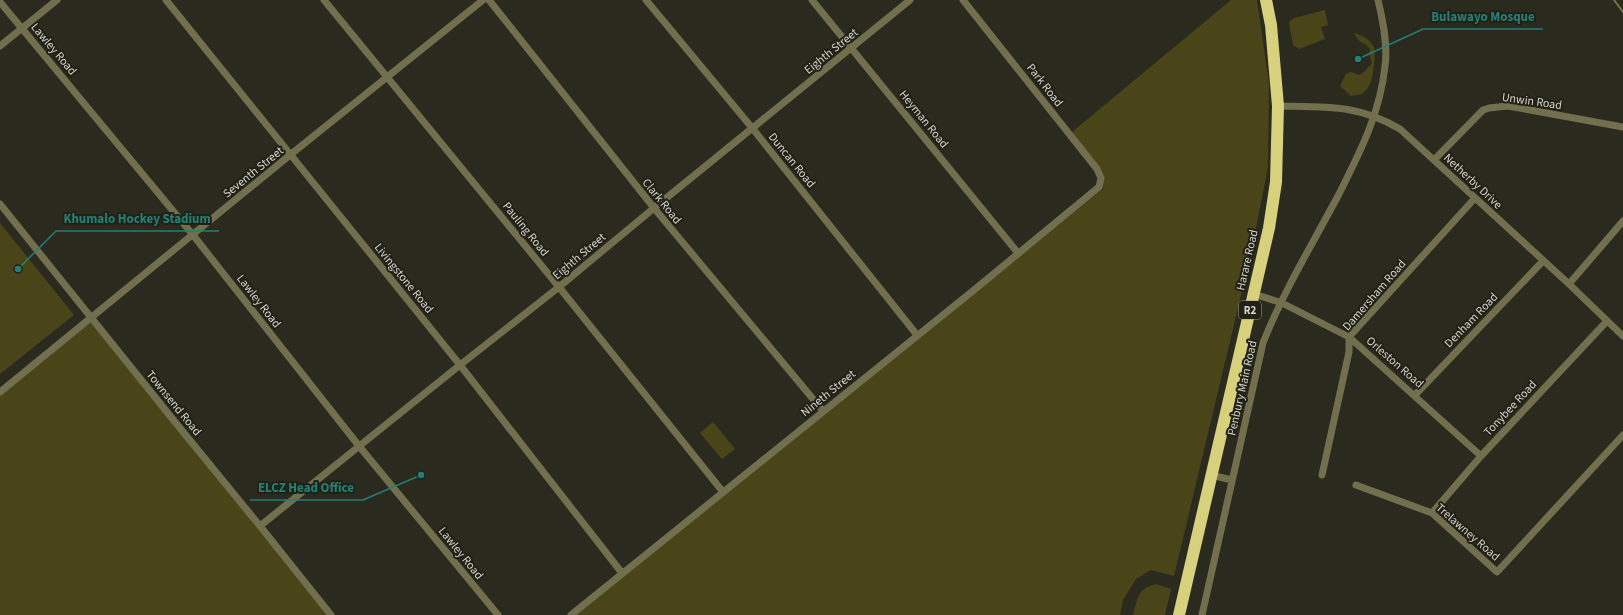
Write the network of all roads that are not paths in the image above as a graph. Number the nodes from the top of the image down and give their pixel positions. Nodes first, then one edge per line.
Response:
1 (57, 0) edge
2 (166, 0) edge
3 (324, 0) edge
4 (484, 0) edge
5 (489, 0) edge
6 (646, 0) edge
7 (812, 0) edge
8 (910, 0) edge
9 (963, 0) edge
10 (1266, 0) edge
11 (1378, 0) edge
12 (0, 2) edge
13 (22, 28) junction
14 (0, 46) edge
15 (852, 48) junction
16 (388, 77) junction
17 (1278, 106) junction
18 (1374, 115) junction
19 (1623, 128) edge
20 (753, 129) junction
21 (290, 155) junction
22 (1434, 160) junction
23 (1098, 187) joint
24 (1475, 198) junction
25 (0, 204) edge
26 (654, 208) junction
27 (1623, 221) edge
28 (193, 235) junction
29 (1018, 253) junction
30 (1543, 261) junction
31 (1569, 284) junction
32 (559, 287) junction
33 (1254, 294) junction
34 (1282, 303) junction
35 (92, 318) junction
36 (1607, 321) junction
37 (917, 335) junction
38 (1623, 336) edge
39 (1349, 337) junction
40 (460, 365) junction
41 (0, 392) edge
42 (1415, 395) junction
43 (823, 412) junction
44 (1623, 435) edge
45 (359, 446) junction
46 (1481, 456) junction
47 (1211, 475) junction
48 (1322, 475) dead end
49 (1232, 480) junction
50 (1356, 485) dead end
51 (723, 492) junction
52 (1432, 513) junction
53 (260, 526) junction
54 (622, 573) junction
55 (331, 615) edge
56 (498, 615) edge
57 (571, 615) edge
58 (1179, 615) edge
59 (1202, 615) edge

1 - 13 street
2 - 21 street, Livingstone Road
3 - 16 street, Pauling Road
4 - 16 street, Seventh Street
5 - 26 street, Clark Road
6 - 20 street, Duncan Road
7 - 15 street, Heyman Road
8 - 15 street, Eighth Street
9 - 23 street, Park Road
10 - 17 highway, Harare Road / R2
11 - 18 street, Penbury Main Road
12 - 13 street, Lawley Road
13 - 14 street
13 - 28 street, Lawley Road
15 - 20 street, Eighth Street
15 - 29 street, Heyman Road
16 - 21 street, Seventh Street
16 - 32 street, Pauling Road
17 - 18 street, Netherby Drive
17 - 33 highway, Harare Road / R2
18 - 22 street, Netherby Drive
18 - 34 street, Penbury Main Road
19 - 22 street, Unwin Road
20 - 26 street, Eighth Street
20 - 37 street, Duncan Road
21 - 28 street, Seventh Street
21 - 40 street, Livingstone Road
22 - 24 street, Netherby Drive
23 - 29 street, Nineth Street
24 - 30 street, Netherby Drive
24 - 39 street, Damersham Road
25 - 35 street, Townsend Road
26 - 32 street, Eighth Street
26 - 43 street, Clark Road
27 - 31 street
28 - 35 street, Seventh Street
28 - 45 street, Lawley Road
29 - 37 street, Nineth Street
30 - 31 street, Netherby Drive
30 - 42 street, Denham Road
31 - 36 street, Netherby Drive
32 - 40 street, Eighth Street
32 - 51 street, Pauling Road
33 - 34 street, Orleston Road
33 - 47 highway, Harare Road / R2
34 - 39 street, Orleston Road
34 - 49 street, Penbury Main Road
35 - 41 street, Seventh Street
35 - 53 street, Townsend Road
36 - 38 street, Netherby Drive
36 - 46 street, Tonybee Road
37 - 43 street, Nineth Street
39 - 42 street, Orleston Road
39 - 48 street, Damersham Road
40 - 45 street, Eighth Street
40 - 54 street, Livingstone Road
42 - 46 street, Orleston Road
43 - 51 street, Nineth Street
44 - 52 street, Trelawney Road
45 - 53 street, Eighth Street
45 - 56 street, Lawley Road
46 - 52 street, Tonybee Road
47 - 49 street
47 - 58 highway, Harare Road / R2
49 - 59 street, Penbury Main Road
50 - 52 street, Trelawney Road
51 - 54 street, Nineth Street
53 - 55 street, Townsend Road
54 - 57 street, Nineth Street

